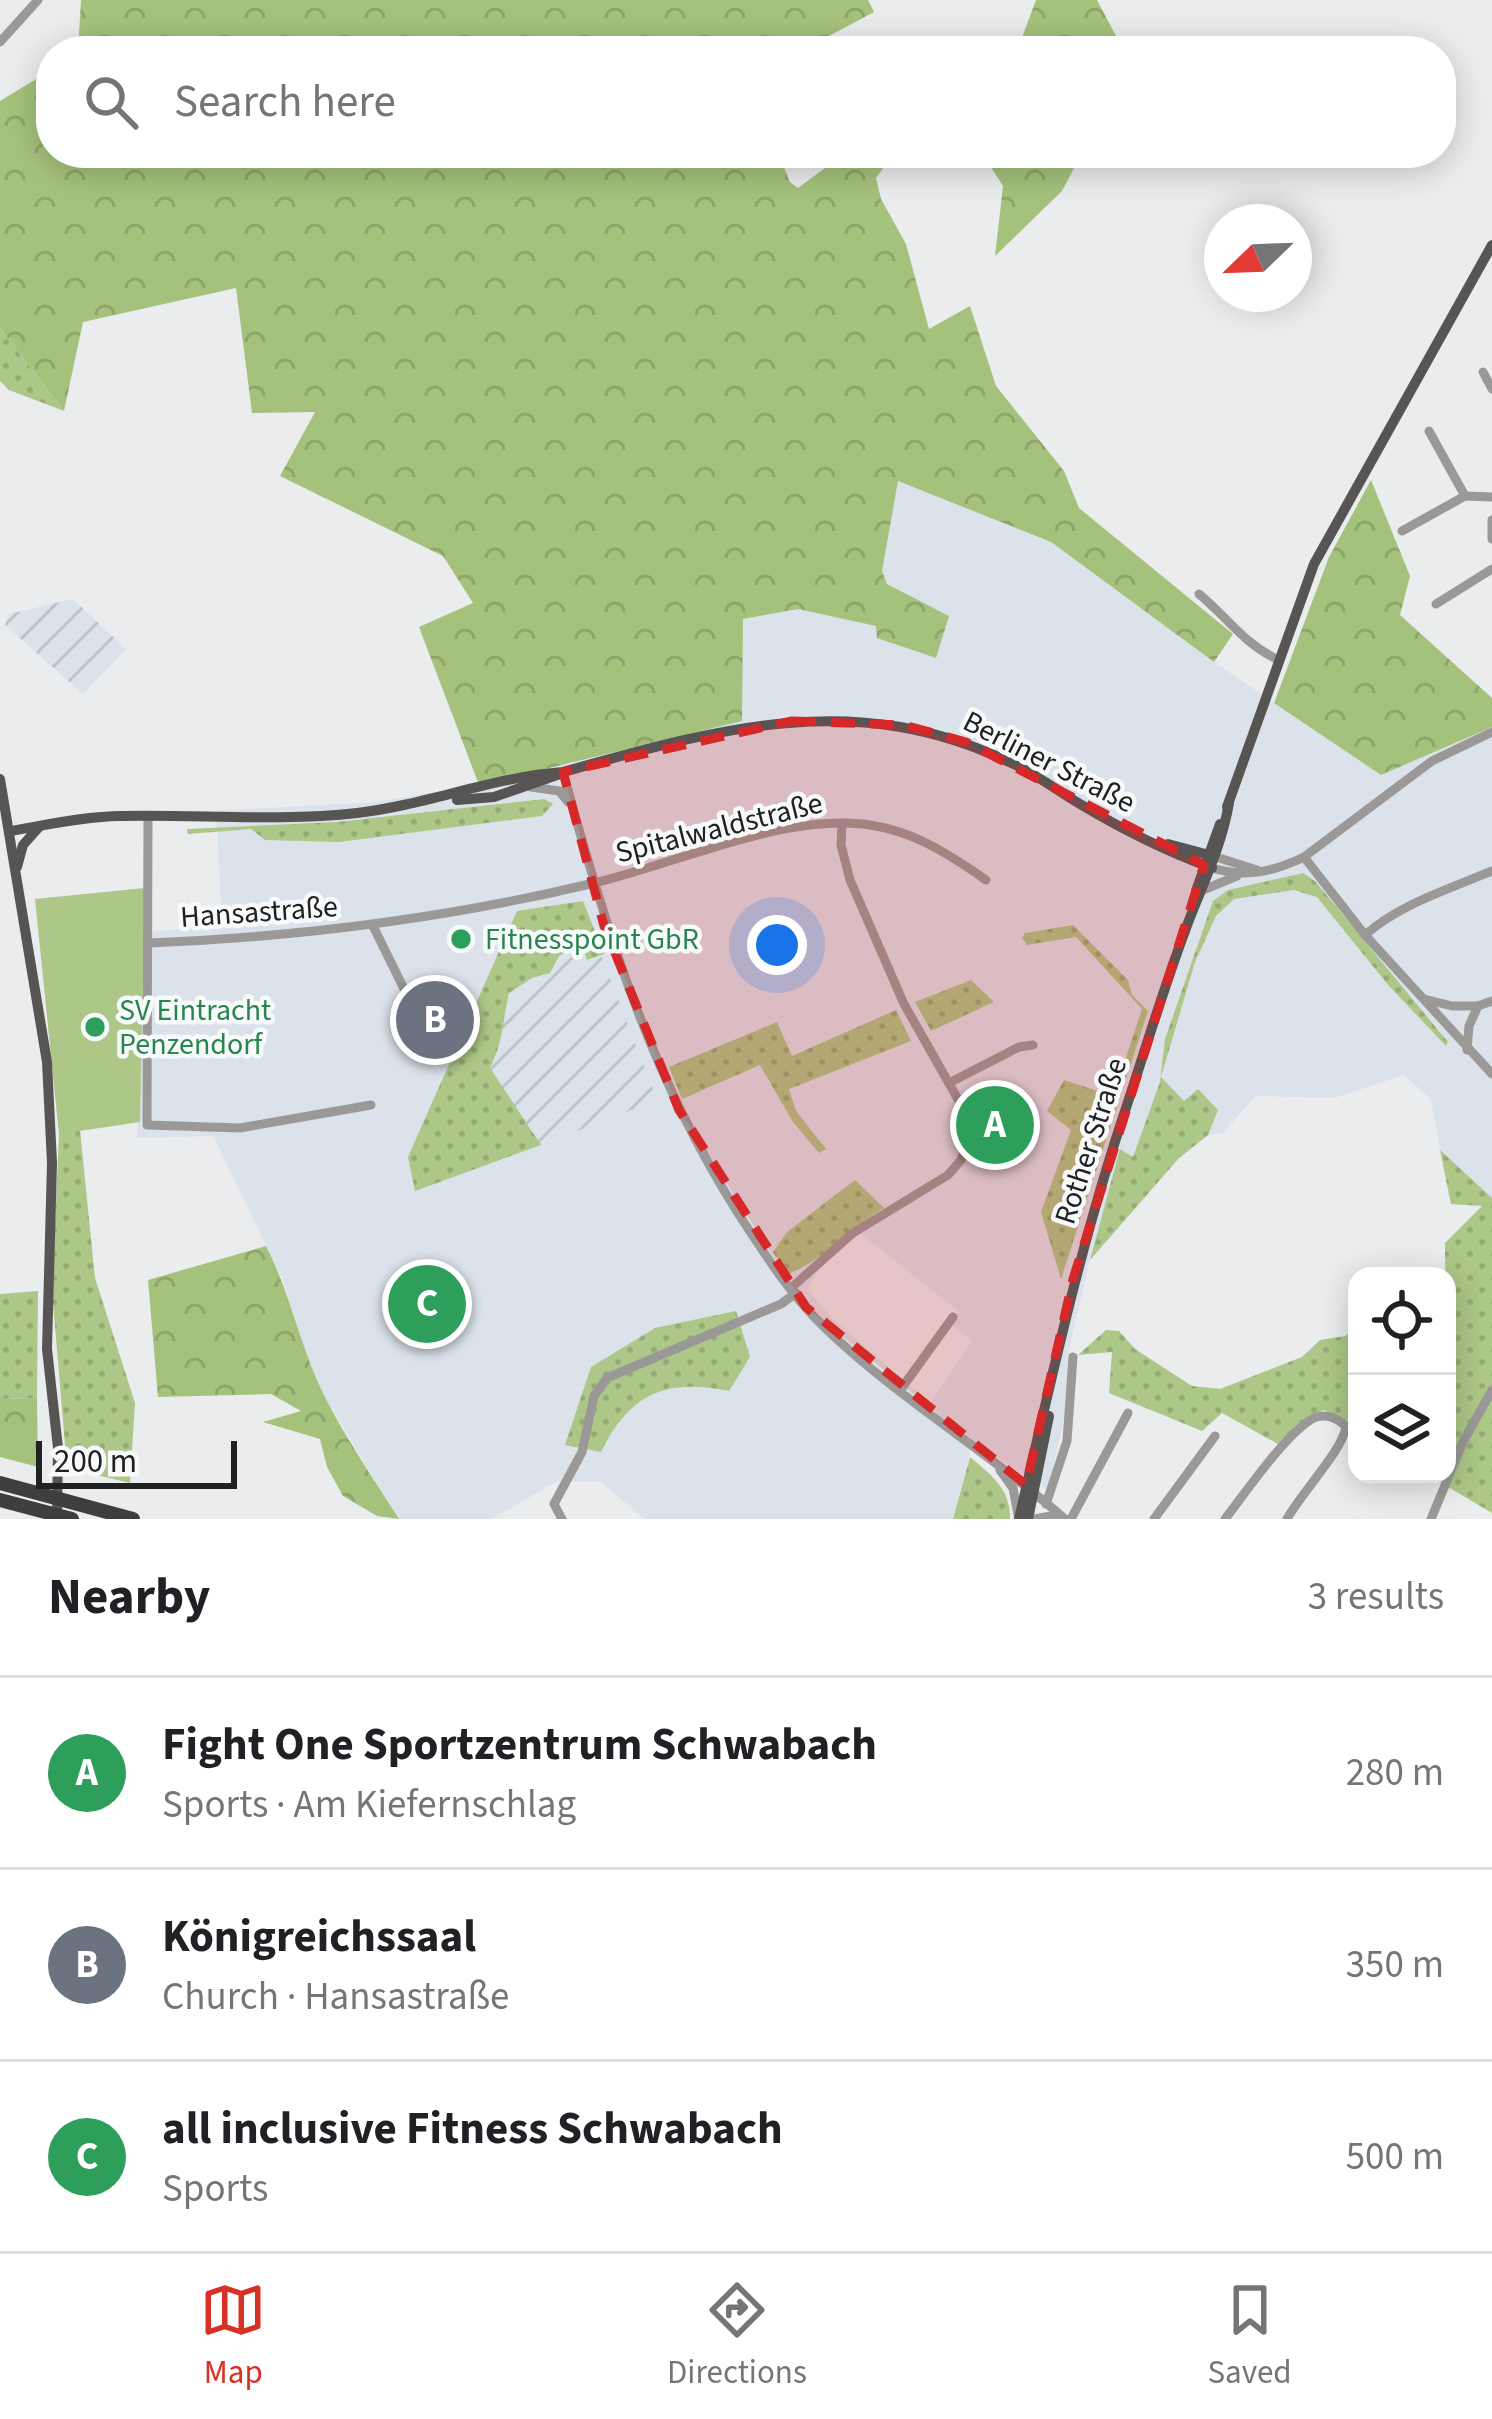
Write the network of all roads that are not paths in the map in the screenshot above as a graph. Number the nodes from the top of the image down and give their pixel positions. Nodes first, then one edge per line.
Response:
1 (38, 0) edge
2 (0, 42) edge
3 (1492, 245) edge
4 (1483, 373) dead end
5 (1492, 388) edge
6 (1429, 431) dead end
7 (1465, 496) junction
8 (1492, 496) edge
9 (1492, 520) edge
10 (1402, 531) dead end
11 (1492, 539) edge
12 (1492, 569) edge
13 (1198, 594) dead end
14 (1436, 604) dead end
15 (1277, 659) junction
16 (1492, 731) edge
17 (563, 772) junction
18 (0, 778) edge
19 (531, 787) junction
20 (435, 800) junction
21 (148, 816) junction
22 (575, 816) junction
23 (842, 823) junction
24 (39, 826) junction
25 (5, 832) edge
26 (1304, 856) junction
27 (1210, 861) junction
28 (16, 870) junction
29 (1262, 872) junction
30 (1492, 872) edge
31 (1239, 875) junction
32 (986, 880) dead end
33 (593, 884) junction
34 (1203, 890) junction
35 (1192, 912) junction
36 (373, 926) junction
37 (1365, 934) junction
38 (148, 943) junction
39 (409, 998) dead end
40 (1420, 998) junction
41 (1492, 1001) edge
42 (1478, 1006) junction
43 (1033, 1046) dead end
44 (1467, 1051) junction
45 (1492, 1074) edge
46 (949, 1083) junction
47 (371, 1105) dead end
48 (794, 1290) junction
49 (953, 1317) dead end
50 (1073, 1357) dead end
51 (901, 1389) junction
52 (1492, 1390) edge
53 (1128, 1413) dead end
54 (1215, 1436) dead end
55 (989, 1457) junction
56 (0, 1483) edge
57 (1030, 1489) junction
58 (0, 1499) edge
59 (1046, 1504) junction
60 (1065, 1517) edge
61 (1019, 1518) edge
62 (57, 1519) edge
63 (72, 1519) edge
64 (133, 1519) edge
65 (562, 1519) edge
66 (1031, 1519) edge
67 (1154, 1519) edge
68 (1225, 1519) edge
69 (1287, 1519) edge
70 (1431, 1519) edge

1 - 2 street
3 - 15 main road
4 - 5 street
6 - 7 street
7 - 8 street
7 - 10 street
9 - 11 street
12 - 14 street
13 - 15 street
15 - 27 main road
16 - 26 street
17 - 19 main road, Berliner Straße
17 - 20 main road, Berliner Straße
17 - 22 street
17 - 27 main road, Berliner Straße
18 - 25 main road
19 - 20 main road, Berliner Straße
19 - 22 street
20 - 21 main road, Berliner Straße
21 - 24 main road, Berliner Straße
21 - 38 street
22 - 33 street
23 - 32 street, Spitalwaldstraße
23 - 33 street, Spitalwaldstraße
23 - 46 street
24 - 25 main road, Berliner Straße
24 - 28 main road
25 - 28 main road
26 - 29 street
26 - 37 street
27 - 29 street
27 - 31 street
27 - 34 main road, Rother Straße
27 - 35 main road, Rother Straße
28 - 62 main road
29 - 31 street
30 - 37 street
31 - 34 street
33 - 36 street, Hansastraße
33 - 48 street
34 - 35 main road, Rother Straße
35 - 57 main road, Rother Straße
36 - 38 street, Hansastraße
36 - 39 street, Hansastraße
37 - 40 street
38 - 47 street
40 - 42 street
40 - 44 street
41 - 42 street
42 - 44 street
43 - 46 street
44 - 45 street
46 - 48 street
48 - 51 street
48 - 65 street
49 - 51 street
50 - 59 street
51 - 55 street
52 - 70 street
53 - 60 street
54 - 67 street
55 - 57 street
55 - 61 street
56 - 64 highway
57 - 59 street
57 - 61 main road, Rother Straße
57 - 66 main road, Rother Straße
58 - 63 highway
59 - 60 street
60 - 66 street
68 - 69 street

